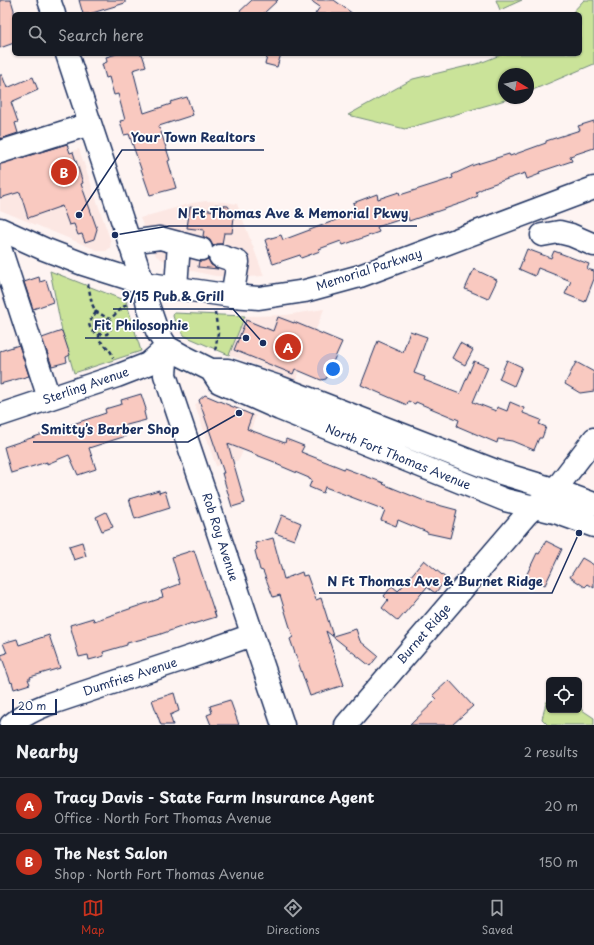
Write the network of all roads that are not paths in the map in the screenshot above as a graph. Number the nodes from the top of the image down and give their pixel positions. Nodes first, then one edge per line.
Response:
1 (49, 0) edge
2 (53, 12) edge
3 (68, 56) edge
4 (90, 124) junction
5 (0, 152) edge
6 (594, 188) edge
7 (0, 229) edge
8 (542, 235) dead end
9 (129, 242) junction
10 (179, 243) junction
11 (594, 245) edge
12 (0, 248) edge
13 (143, 283) junction
14 (176, 288) junction
15 (223, 295) junction
16 (167, 347) junction
17 (211, 370) junction
18 (49, 398) junction
19 (0, 415) edge
20 (594, 439) edge
21 (553, 489) junction
22 (594, 504) edge
23 (534, 507) junction
24 (594, 526) edge
25 (252, 635) junction
26 (11, 725) edge
27 (282, 725) edge
28 (346, 725) edge

1 - 2 street
3 - 4 street, North Fort Thomas Avenue
4 - 5 street
4 - 9 street, North Fort Thomas Avenue
6 - 15 street, Memorial Parkway
7 - 13 street, Memorial Parkway
8 - 11 street
9 - 10 street
9 - 13 street, North Fort Thomas Avenue
10 - 14 street
10 - 15 street
12 - 18 street
13 - 14 street, Memorial Parkway
13 - 16 street, North Fort Thomas Avenue
14 - 15 street, Memorial Parkway
16 - 17 street, North Fort Thomas Avenue
16 - 18 street, Sterling Avenue
16 - 25 street, Rob Roy Avenue
17 - 21 street, North Fort Thomas Avenue
17 - 23 street, North Fort Thomas Avenue
18 - 19 street, Sterling Avenue
20 - 21 street, Burnet Ridge
21 - 22 street, North Fort Thomas Avenue
21 - 23 street, Burnet Ridge
23 - 24 street, North Fort Thomas Avenue
23 - 28 street, Burnet Ridge
25 - 26 street, Dumfries Avenue
25 - 27 street, Rob Roy Avenue

